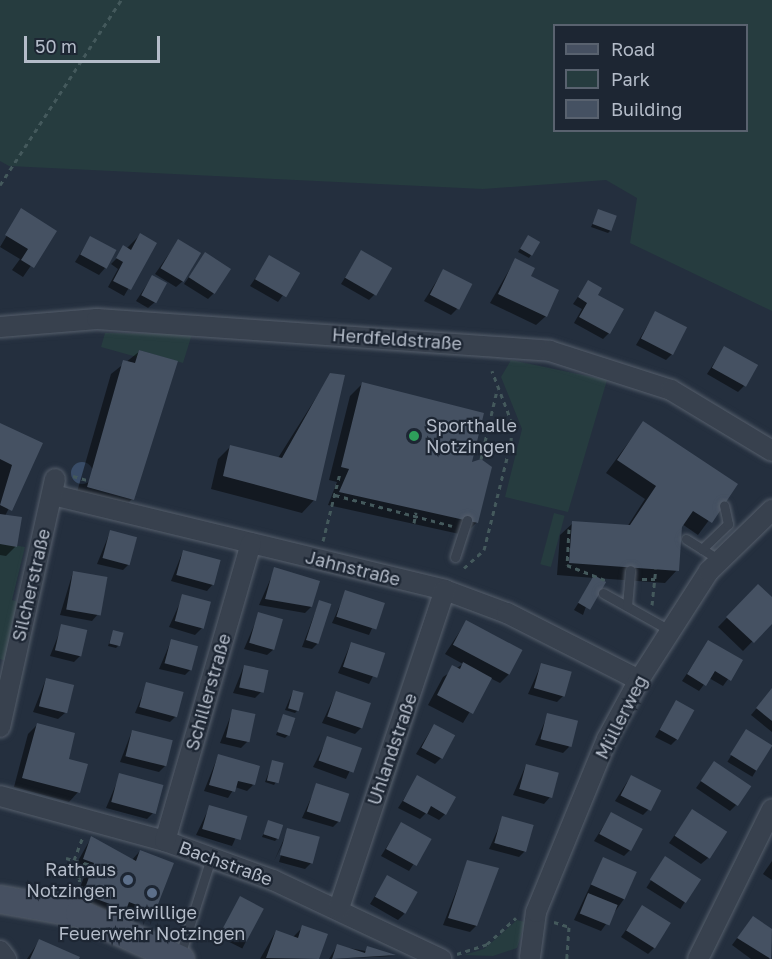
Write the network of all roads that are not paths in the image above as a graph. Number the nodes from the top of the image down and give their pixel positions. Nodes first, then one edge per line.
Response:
1 (0, 327) edge
2 (772, 451) edge
3 (60, 483) joint
4 (724, 505) dead end
5 (772, 510) edge
6 (465, 524) road end
7 (686, 539) dead end
8 (251, 543) junction
9 (702, 549) junction
10 (455, 557) dead end
11 (720, 560) junction
12 (630, 570) dead end
13 (445, 590) junction
14 (603, 593) dead end
15 (627, 606) junction
16 (671, 631) junction
17 (6, 661) edge
18 (639, 680) junction
19 (0, 727) edge
20 (0, 796) edge
21 (772, 809) edge
22 (766, 831) edge
23 (165, 841) junction
24 (211, 858) junction
25 (0, 899) edge
26 (339, 908) junction
27 (0, 951) edge
28 (439, 958) edge
29 (531, 958) edge
30 (6, 959) edge
31 (180, 959) edge
32 (698, 959) edge

1 - 2 street, Herdfeldstraße
3 - 8 street, Jahnstraße
3 - 17 street, Silcherstraße
4 - 9 lane
5 - 11 street, Müllerweg
6 - 10 lane
7 - 9 lane
8 - 13 street, Jahnstraße
8 - 23 street, Schillerstraße
9 - 11 lane
11 - 16 street, Müllerweg
12 - 15 lane
13 - 18 street, Jahnstraße
13 - 26 street, Uhlandstraße
14 - 15 lane
15 - 16 lane
16 - 18 street, Müllerweg
17 - 19 street, Silcherstraße
18 - 29 street, Müllerweg
20 - 23 street, Bachstraße
21 - 22 street
22 - 32 street
23 - 24 street, Bachstraße
24 - 26 street, Bachstraße
24 - 31 lane
25 - 31 street
26 - 28 street, Bachstraße
27 - 30 street

